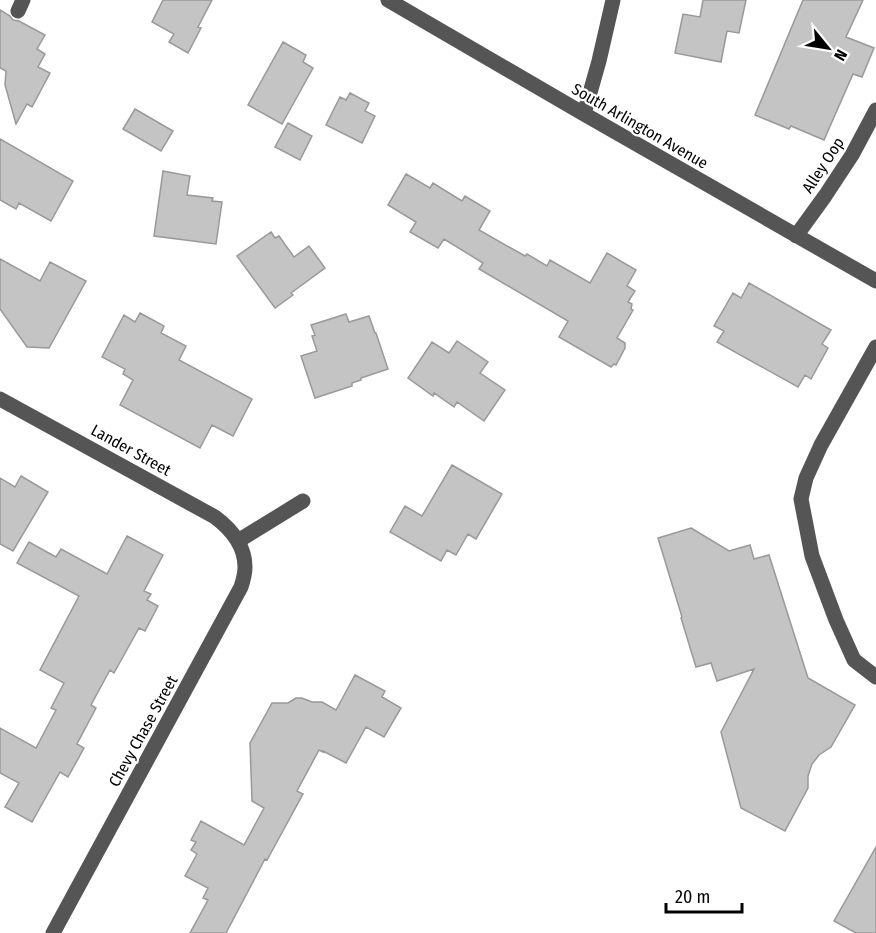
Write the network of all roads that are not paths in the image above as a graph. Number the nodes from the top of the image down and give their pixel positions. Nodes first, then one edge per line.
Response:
1 (388, 0) edge
2 (613, 0) edge
3 (876, 110) edge
4 (584, 114) junction
5 (796, 236) junction
6 (876, 281) edge
7 (876, 347) edge
8 (0, 399) edge
9 (303, 501) dead end
10 (238, 541) junction
11 (876, 677) edge
12 (53, 933) edge

1 - 4 street, South Arlington Avenue
2 - 4 street
3 - 5 street, Alley Oop
4 - 5 street, South Arlington Avenue
5 - 6 street, South Arlington Avenue
7 - 11 street
8 - 10 street, Lander Street
9 - 10 street
10 - 12 street, Chevy Chase Street

